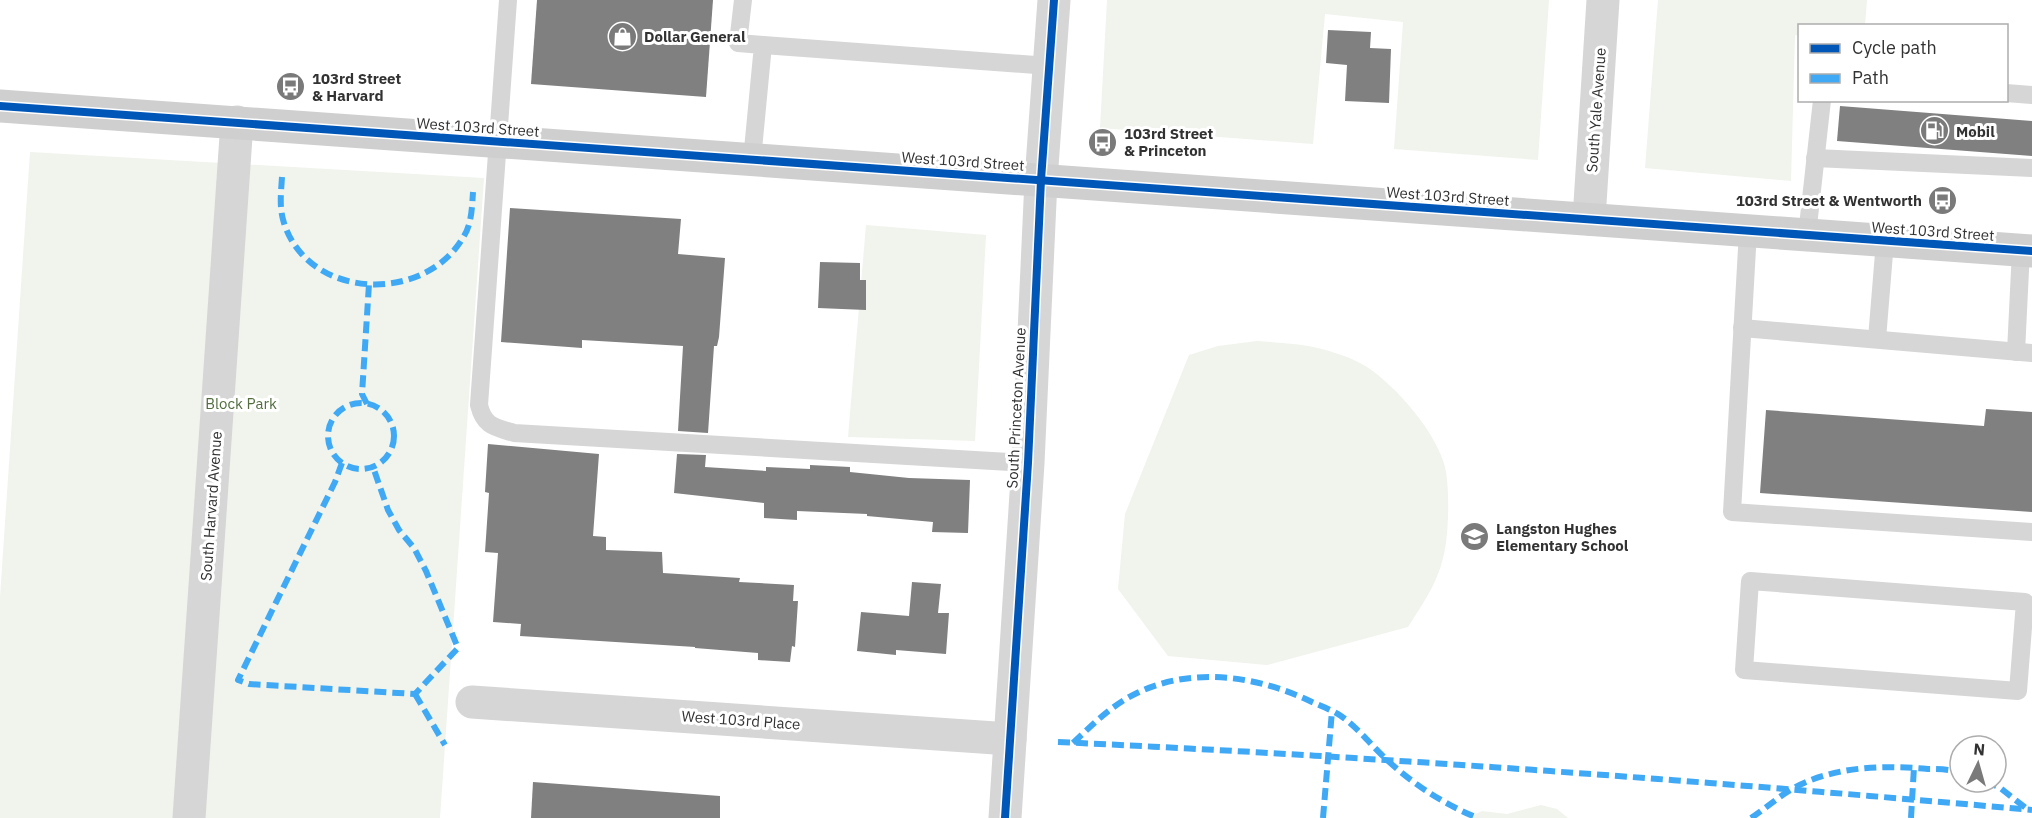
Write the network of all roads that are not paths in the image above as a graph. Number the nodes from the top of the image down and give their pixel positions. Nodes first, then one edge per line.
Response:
1 (508, 0) edge
2 (742, 0) edge
3 (1054, 0) edge
4 (1603, 0) edge
5 (763, 45) junction
6 (1049, 66) junction
7 (2008, 93) edge
8 (2032, 95) edge
9 (1822, 102) edge
10 (0, 106) edge
11 (237, 122) junction
12 (497, 141) junction
13 (1815, 158) junction
14 (752, 160) junction
15 (2032, 168) edge
16 (1041, 180) junction
17 (1589, 219) junction
18 (1748, 231) junction
19 (1807, 235) junction
20 (1885, 241) junction
21 (2027, 251) edge
22 (1742, 328) junction
23 (1877, 339) junction
24 (2024, 352) edge
25 (1028, 463) junction
26 (2032, 532) edge
27 (2027, 652) edge
28 (472, 702) dead end
29 (1010, 739) junction
30 (189, 818) edge
31 (1005, 818) edge

1 - 12 lane
2 - 5 lane
3 - 6 street, South Princeton Avenue
4 - 17 street, South Yale Avenue
5 - 6 lane
5 - 14 lane
6 - 16 street, South Princeton Avenue
7 - 8 lane
9 - 13 lane
10 - 11 main road, West 103rd Street
11 - 12 main road, West 103rd Street
11 - 30 street, South Harvard Avenue
12 - 14 main road, West 103rd Street
12 - 25 lane
13 - 15 lane
13 - 19 lane
14 - 16 main road, West 103rd Street
16 - 17 main road, West 103rd Street
16 - 25 street, South Princeton Avenue
17 - 18 main road, West 103rd Street
18 - 19 main road, West 103rd Street
18 - 22 lane
19 - 20 main road, West 103rd Street
20 - 21 main road, West 103rd Street
20 - 23 lane
21 - 24 lane
22 - 23 lane
22 - 26 lane
23 - 24 lane
25 - 29 street, South Princeton Avenue
27 - 27 lane
28 - 29 street, West 103rd Place
29 - 31 street, South Princeton Avenue

